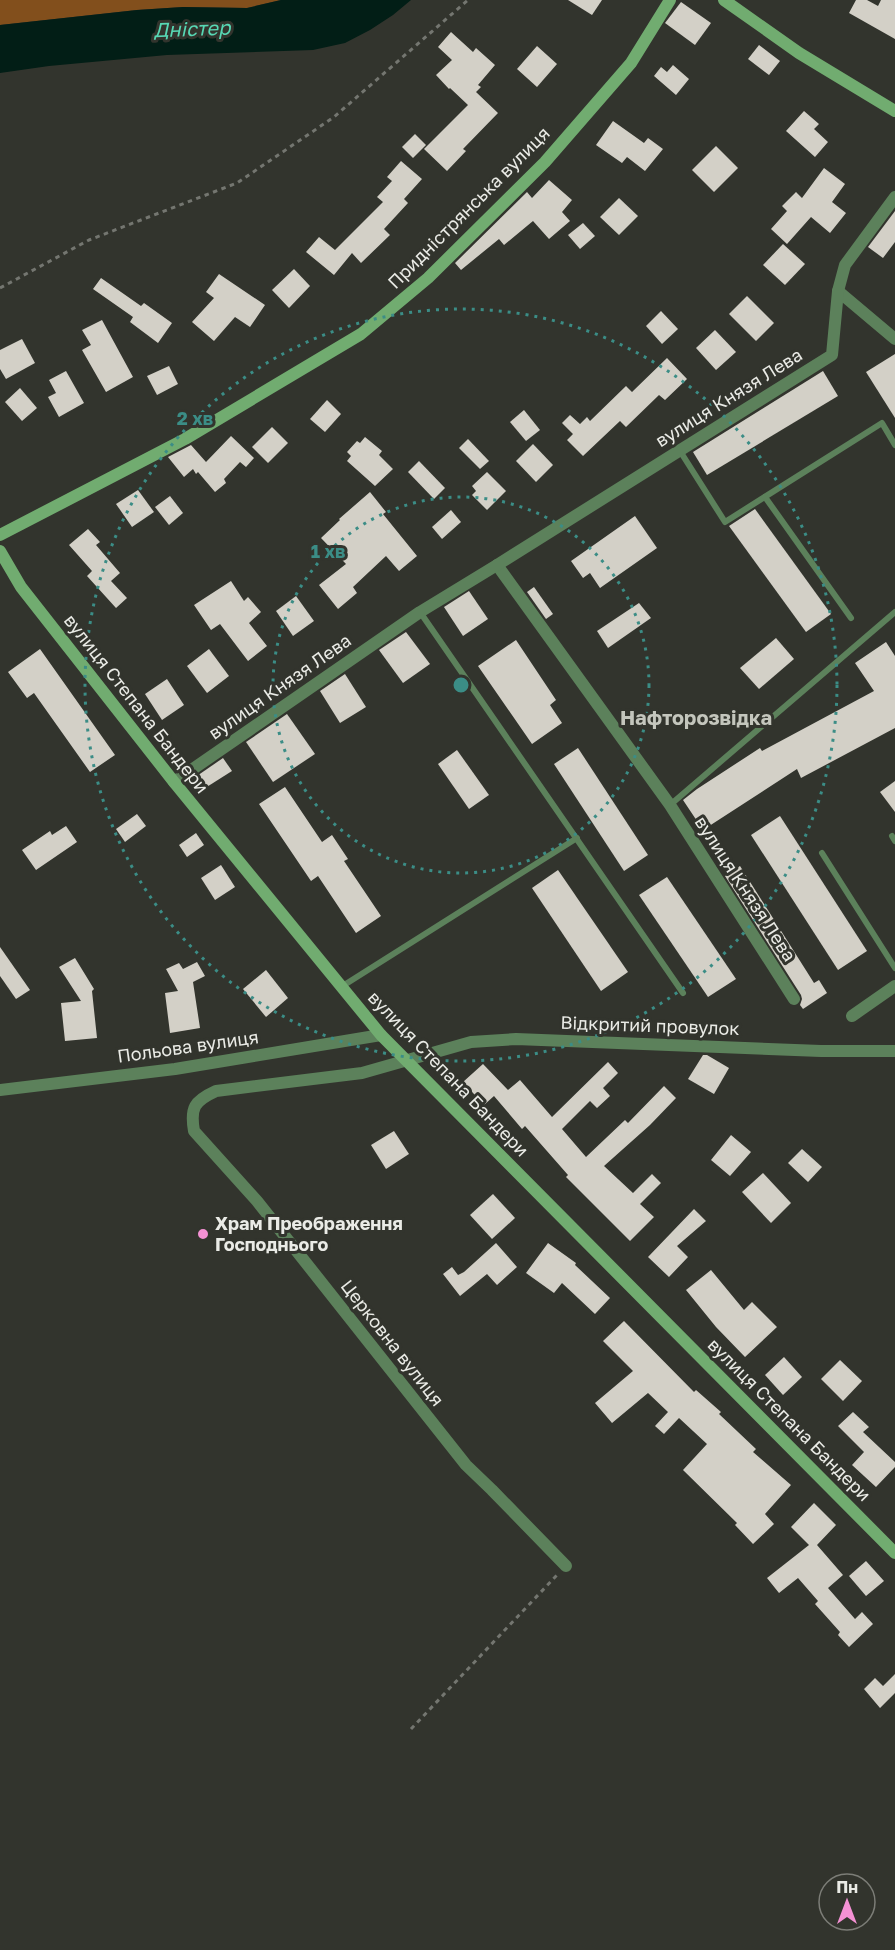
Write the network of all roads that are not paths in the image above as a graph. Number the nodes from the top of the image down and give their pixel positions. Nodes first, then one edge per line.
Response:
1 (670, 0) edge
2 (724, 0) edge
3 (895, 111) edge
4 (895, 197) edge
5 (838, 291) junction
6 (895, 339) edge
7 (895, 445) edge
8 (679, 450) junction
9 (765, 497) junction
10 (0, 535) edge
11 (0, 551) edge
12 (497, 565) junction
13 (420, 612) junction
14 (895, 612) edge
15 (850, 618) dead end
16 (174, 782) junction
17 (670, 805) junction
18 (577, 838) junction
19 (822, 853) dead end
20 (895, 968) edge
21 (340, 987) junction
22 (895, 987) edge
23 (683, 993) dead end
24 (794, 999) dead end
25 (852, 1016) dead end
26 (381, 1035) junction
27 (895, 1051) edge
28 (406, 1059) junction
29 (0, 1090) edge
30 (895, 1553) edge
31 (566, 1566) road end

1 - 10 street, Придністрянська вулиця
2 - 3 street
4 - 5 street, вулиця Князя Лева
5 - 6 street
5 - 8 street, вулиця Князя Лева
7 - 9 lane
8 - 9 lane
8 - 12 street, вулиця Князя Лева
9 - 15 lane
11 - 16 street, вулиця Степана Бандери
12 - 13 street, вулиця Князя Лева
12 - 17 street, вулиця Князя Лева
13 - 16 street, вулиця Князя Лева
13 - 18 lane
14 - 17 lane
16 - 21 street, вулиця Степана Бандери
17 - 24 street, вулиця Князя Лева
18 - 21 lane
18 - 23 lane
19 - 20 lane
21 - 26 street, вулиця Степана Бандери
22 - 25 street
26 - 28 street, вулиця Степана Бандери
26 - 29 street, Польова вулиця
27 - 28 street, Відкритий провулок
28 - 30 street, вулиця Степана Бандери
28 - 31 street, Церковна вулиця

